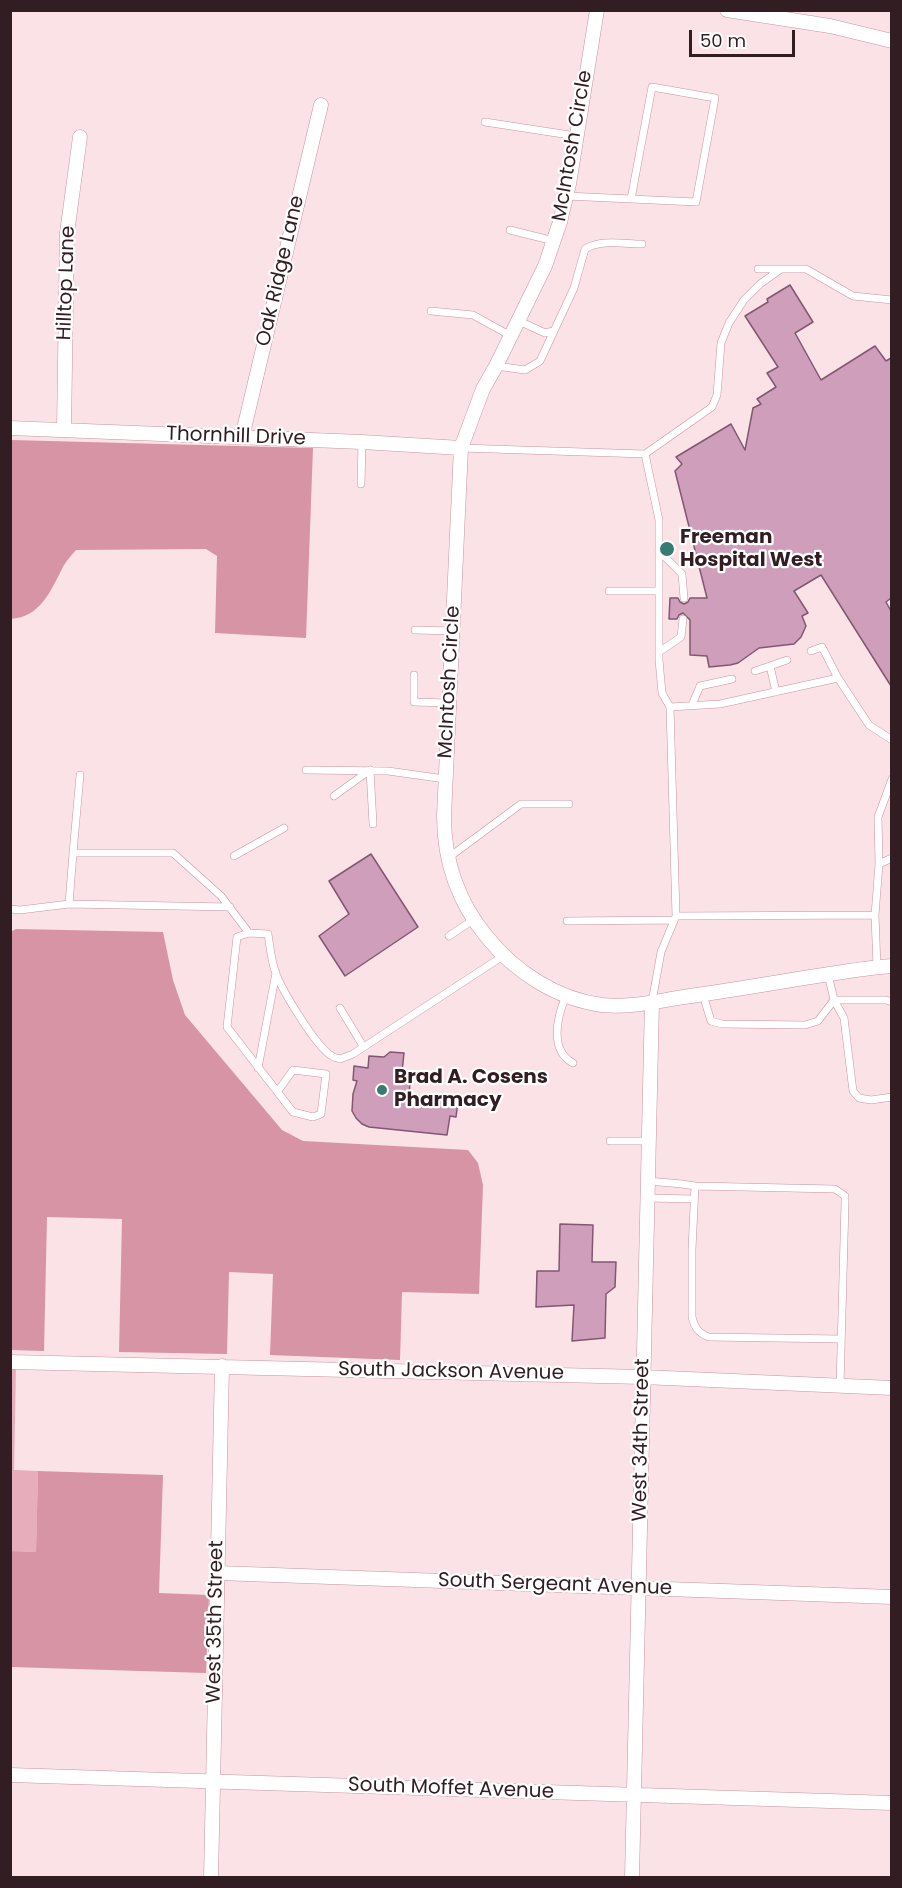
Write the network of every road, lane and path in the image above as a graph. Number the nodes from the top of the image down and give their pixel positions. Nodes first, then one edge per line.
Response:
1 (597, 10) edge
2 (733, 11) edge
3 (891, 41) edge
4 (321, 105) dead end
5 (484, 122) dead end
6 (576, 136) junction
7 (80, 137) dead end
8 (566, 196) junction
9 (632, 199) junction
10 (510, 230) dead end
11 (554, 241) junction
12 (642, 244) dead end
13 (758, 269) dead end
14 (782, 269) junction
15 (891, 300) edge
16 (431, 311) dead end
17 (519, 321) junction
18 (553, 331) junction
19 (511, 336) junction
20 (496, 366) junction
21 (10, 428) edge
22 (64, 430) junction
23 (242, 437) junction
24 (362, 442) junction
25 (461, 448) junction
26 (645, 454) junction
27 (361, 484) dead end
28 (659, 551) junction
29 (609, 591) dead end
30 (659, 591) junction
31 (684, 598) dead end
32 (683, 620) dead end
33 (415, 630) dead end
34 (453, 632) junction
35 (811, 651) dead end
36 (659, 652) junction
37 (787, 660) dead end
38 (770, 666) junction
39 (755, 671) dead end
40 (414, 675) dead end
41 (838, 678) junction
42 (732, 679) dead end
43 (776, 692) junction
44 (450, 703) junction
45 (692, 705) junction
46 (670, 707) junction
47 (890, 737) edge
48 (306, 770) dead end
49 (370, 770) junction
50 (80, 775) dead end
51 (445, 779) junction
52 (891, 779) edge
53 (334, 796) dead end
54 (569, 804) dead end
55 (373, 824) dead end
56 (284, 828) dead end
57 (74, 852) junction
58 (234, 856) dead end
59 (448, 858) junction
60 (891, 858) edge
61 (879, 864) junction
62 (69, 904) junction
63 (230, 907) junction
64 (10, 909) edge
65 (875, 915) junction
66 (675, 918) junction
67 (473, 920) junction
68 (567, 921) dead end
69 (249, 933) junction
70 (450, 936) dead end
71 (503, 956) junction
72 (891, 966) edge
73 (877, 967) junction
74 (276, 974) junction
75 (828, 974) junction
76 (566, 994) junction
77 (703, 994) junction
78 (834, 1000) junction
79 (652, 1002) junction
80 (891, 1002) edge
81 (340, 1008) dead end
82 (363, 1046) junction
83 (573, 1063) dead end
84 (258, 1068) junction
85 (278, 1091) junction
86 (891, 1097) edge
87 (610, 1141) dead end
88 (650, 1141) junction
89 (648, 1181) junction
90 (695, 1186) junction
91 (648, 1198) junction
92 (694, 1200) junction
93 (841, 1340) junction
94 (10, 1362) edge
95 (222, 1366) junction
96 (643, 1377) junction
97 (840, 1386) junction
98 (891, 1388) edge
99 (218, 1574) junction
100 (639, 1588) junction
101 (891, 1597) edge
102 (10, 1775) edge
103 (213, 1781) junction
104 (634, 1795) junction
105 (891, 1803) edge
106 (211, 1878) edge
107 (632, 1878) edge

1 - 6 street, McIntosh Circle
2 - 3 street
4 - 23 street, Oak Ridge Lane
5 - 6 lane
6 - 8 street, McIntosh Circle
7 - 22 street, Hilltop Lane
8 - 9 lane
8 - 11 street, McIntosh Circle
9 - 9 lane
10 - 11 lane
11 - 17 street, McIntosh Circle
12 - 18 lane
13 - 14 lane
14 - 15 lane
14 - 26 lane
16 - 19 lane
17 - 18 lane
17 - 19 street, McIntosh Circle
18 - 20 lane
19 - 20 street, McIntosh Circle
20 - 25 street, McIntosh Circle
21 - 22 street, Thornhill Drive
22 - 23 street, Thornhill Drive
23 - 24 street, Thornhill Drive
24 - 25 street, Thornhill Drive
24 - 27 lane
25 - 26 lane
25 - 34 street, McIntosh Circle
26 - 28 lane
28 - 30 lane
28 - 31 lane
29 - 30 lane
30 - 36 lane
32 - 36 lane
33 - 34 lane
34 - 44 street, McIntosh Circle
35 - 41 lane
36 - 46 lane
37 - 38 lane
38 - 39 lane
38 - 43 lane
40 - 44 lane
41 - 43 lane
41 - 47 lane
42 - 45 lane
43 - 45 lane
44 - 51 street, McIntosh Circle
45 - 46 lane
46 - 66 lane
48 - 49 lane
49 - 51 lane
49 - 53 lane
49 - 55 lane
50 - 57 lane
51 - 59 street, McIntosh Circle
52 - 61 lane
54 - 59 lane
56 - 58 lane
57 - 62 lane
57 - 63 lane
59 - 67 street, McIntosh Circle
60 - 61 lane
61 - 65 lane
62 - 63 lane
62 - 64 lane
63 - 69 lane
65 - 66 lane
65 - 73 lane
66 - 68 lane
66 - 79 lane
67 - 70 lane
67 - 71 street, McIntosh Circle
69 - 74 lane
69 - 84 lane
71 - 76 street, McIntosh Circle
71 - 82 lane
72 - 73 street, McIntosh Circle
73 - 75 street, McIntosh Circle
74 - 82 lane
74 - 84 lane
75 - 77 street, McIntosh Circle
75 - 78 lane
76 - 79 street, McIntosh Circle
76 - 83 lane
77 - 78 lane
77 - 79 street, McIntosh Circle
78 - 80 lane
78 - 86 lane
79 - 88 street, West 34th Street
81 - 82 lane
84 - 85 lane
85 - 85 lane
87 - 88 lane
88 - 89 street, West 34th Street
89 - 90 lane
89 - 91 street, West 34th Street
90 - 92 lane
90 - 93 lane
91 - 92 lane
91 - 96 street, West 34th Street
92 - 93 lane
93 - 97 lane
94 - 95 street, South Jackson Avenue
95 - 96 street, South Jackson Avenue
95 - 99 street, West 35th Street
96 - 97 street, South Jackson Avenue
96 - 100 street, West 34th Street
97 - 98 street, South Jackson Avenue
99 - 100 street, South Sergeant Avenue
99 - 103 street, West 35th Street
100 - 101 street, South Sergeant Avenue
100 - 104 street, West 34th Street
102 - 103 street, South Moffet Avenue
103 - 104 street, South Moffet Avenue
103 - 106 street, West 35th Street
104 - 105 street, South Moffet Avenue
104 - 107 street, West 34th Street

